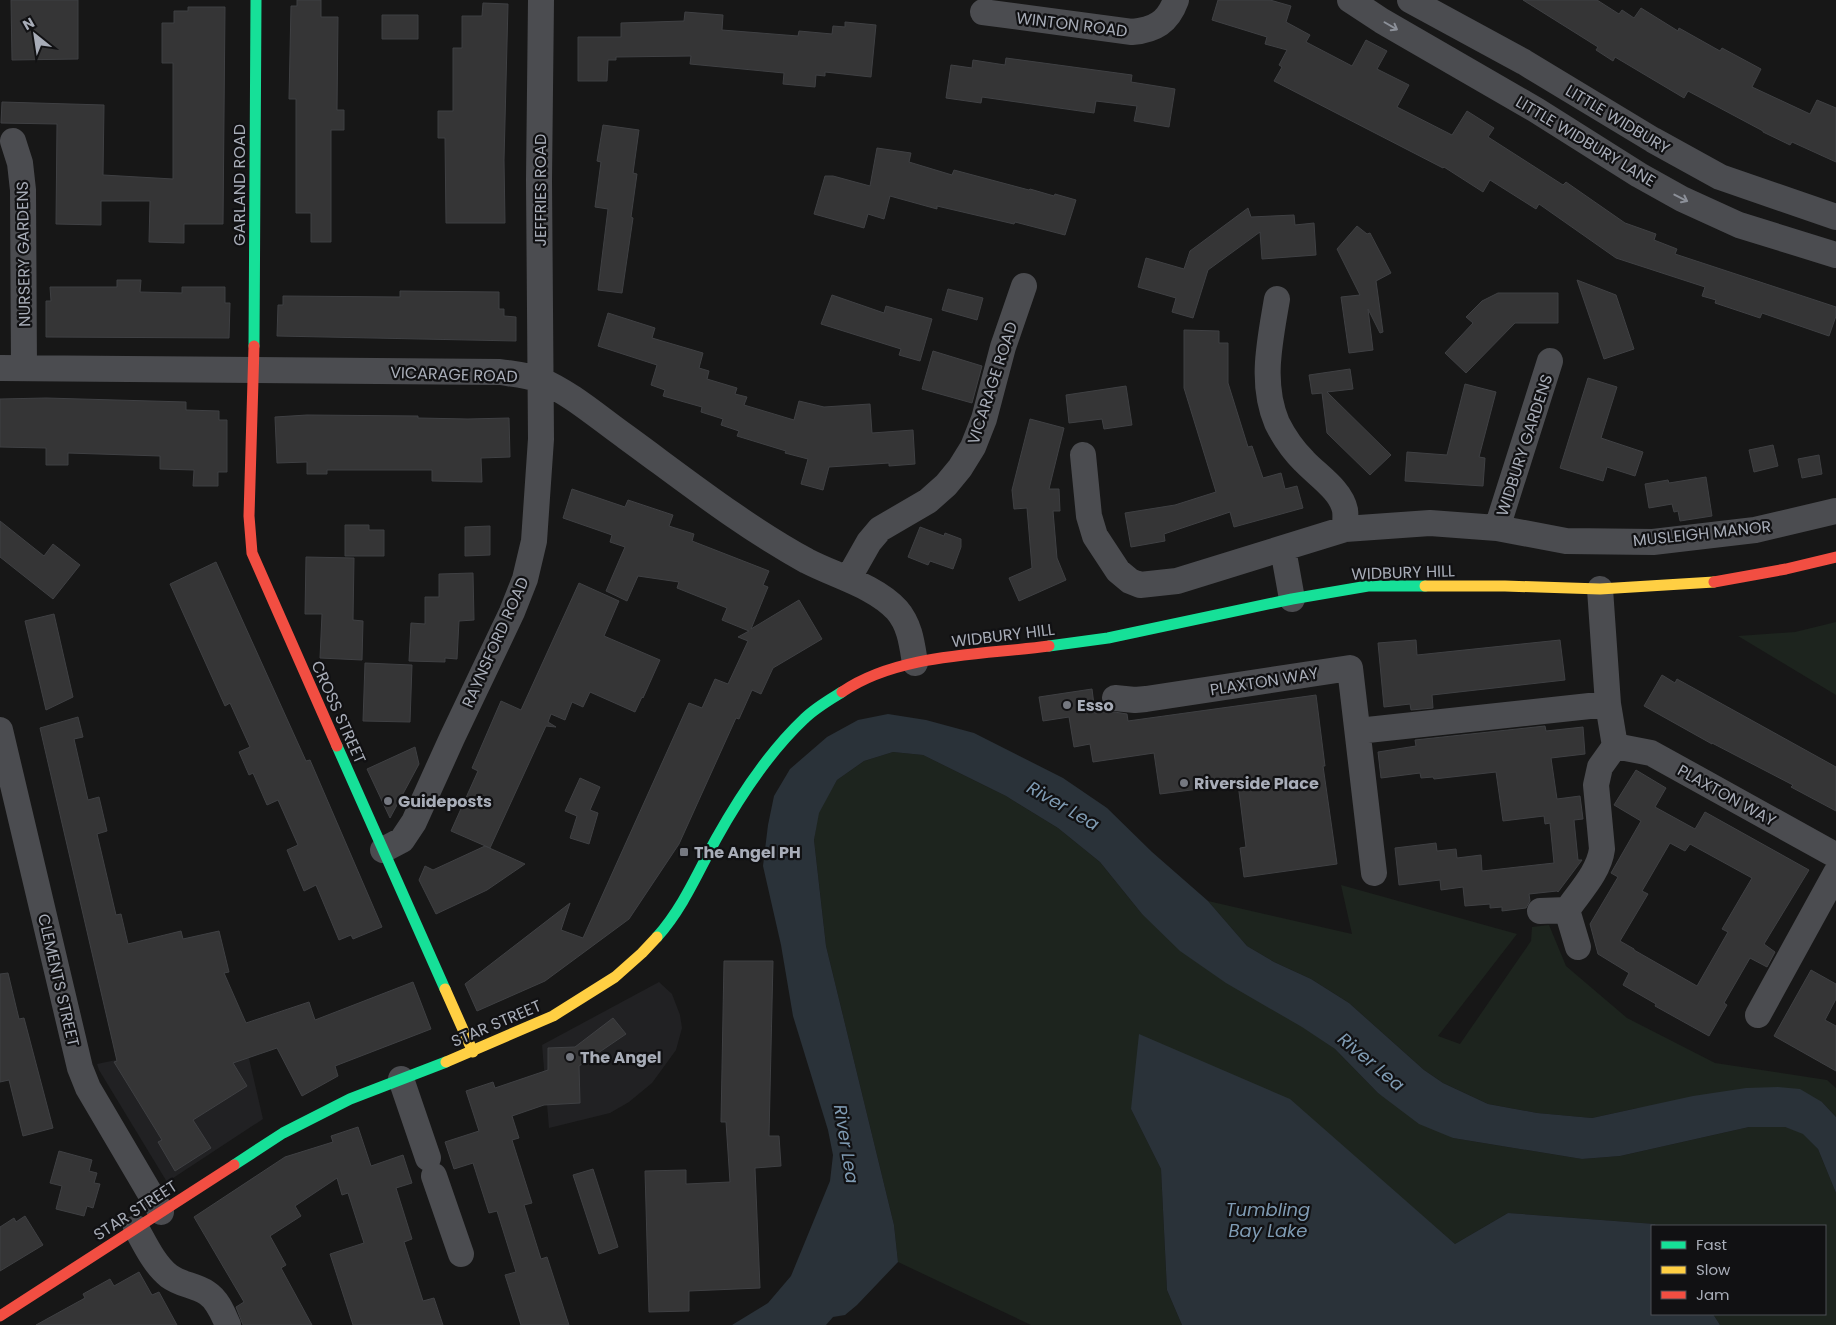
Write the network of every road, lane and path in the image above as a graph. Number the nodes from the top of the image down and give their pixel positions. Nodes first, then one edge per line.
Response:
1 (256, 0) edge
2 (541, 0) edge
3 (1176, 0) edge
4 (1350, 0) edge
5 (1410, 0) edge
6 (983, 12) dead end
7 (13, 141) dead end
8 (1836, 217) edge
9 (1836, 255) edge
10 (1024, 286) dead end
11 (1277, 299) dead end
12 (1550, 361) dead end
13 (12, 368) edge
14 (254, 370) junction
15 (540, 380) junction
16 (1083, 455) dead end
17 (1836, 511) edge
18 (1497, 528) junction
19 (1345, 529) junction
20 (1566, 541) joint
21 (1283, 549) junction
22 (1836, 557) edge
23 (848, 579) junction
24 (1600, 590) junction
25 (1292, 599) junction
26 (915, 663) junction
27 (1115, 698) dead end
28 (1608, 704) junction
29 (0, 730) edge
30 (1358, 732) junction
31 (1615, 746) junction
32 (383, 850) junction
33 (1836, 860) edge
34 (1374, 873) dead end
35 (1567, 910) junction
36 (1540, 911) dead end
37 (1578, 947) dead end
38 (1758, 1015) dead end
39 (473, 1052) junction
40 (401, 1079) junction
41 (161, 1212) junction
42 (136, 1228) junction
43 (460, 1254) dead end
44 (0, 1316) edge
45 (228, 1325) edge

1 - 14 main road, GARLAND ROAD
2 - 15 street, JEFFRIES ROAD
3 - 6 street, WINTON ROAD
4 -> 9 street, LITTLE WIDBURY LANE
5 - 8 street, LITTLE WIDBURY
7 - 13 street, NURSERY GARDENS
10 - 23 street, VICARAGE ROAD
11 - 19 street
12 - 18 street, WIDBURY GARDENS
13 - 14 street, VICARAGE ROAD
14 - 15 street, VICARAGE ROAD
14 - 32 main road, CROSS STREET
15 - 23 street, VICARAGE ROAD
15 - 32 street, RAYNSFORD ROAD
16 - 21 street, WIDBURY GARDENS
17 - 20 street, MUSLEIGH MANOR
18 - 19 street, WIDBURY GARDENS
18 - 20 street, WIDBURY GARDENS
19 - 21 street, WIDBURY GARDENS
21 - 25 street
22 - 24 main road, WIDBURY HILL
23 - 26 street, VICARAGE ROAD
24 - 25 main road, WIDBURY HILL
24 - 28 street
25 - 26 main road, WIDBURY HILL
26 - 39 main road, STAR STREET
27 - 30 street, PLAXTON WAY
28 - 30 street
28 - 31 street
29 - 41 street, CLEMENTS STREET
30 - 34 street, PLAXTON WAY
31 - 33 street, PLAXTON WAY
31 - 35 street
32 - 39 main road, CROSS STREET
33 - 38 street
35 - 36 street
35 - 37 street
39 - 40 main road, STAR STREET
40 - 41 main road, STAR STREET
40 - 43 street
41 - 42 main road, STAR STREET
42 - 44 main road, STAR STREET
42 - 45 street

